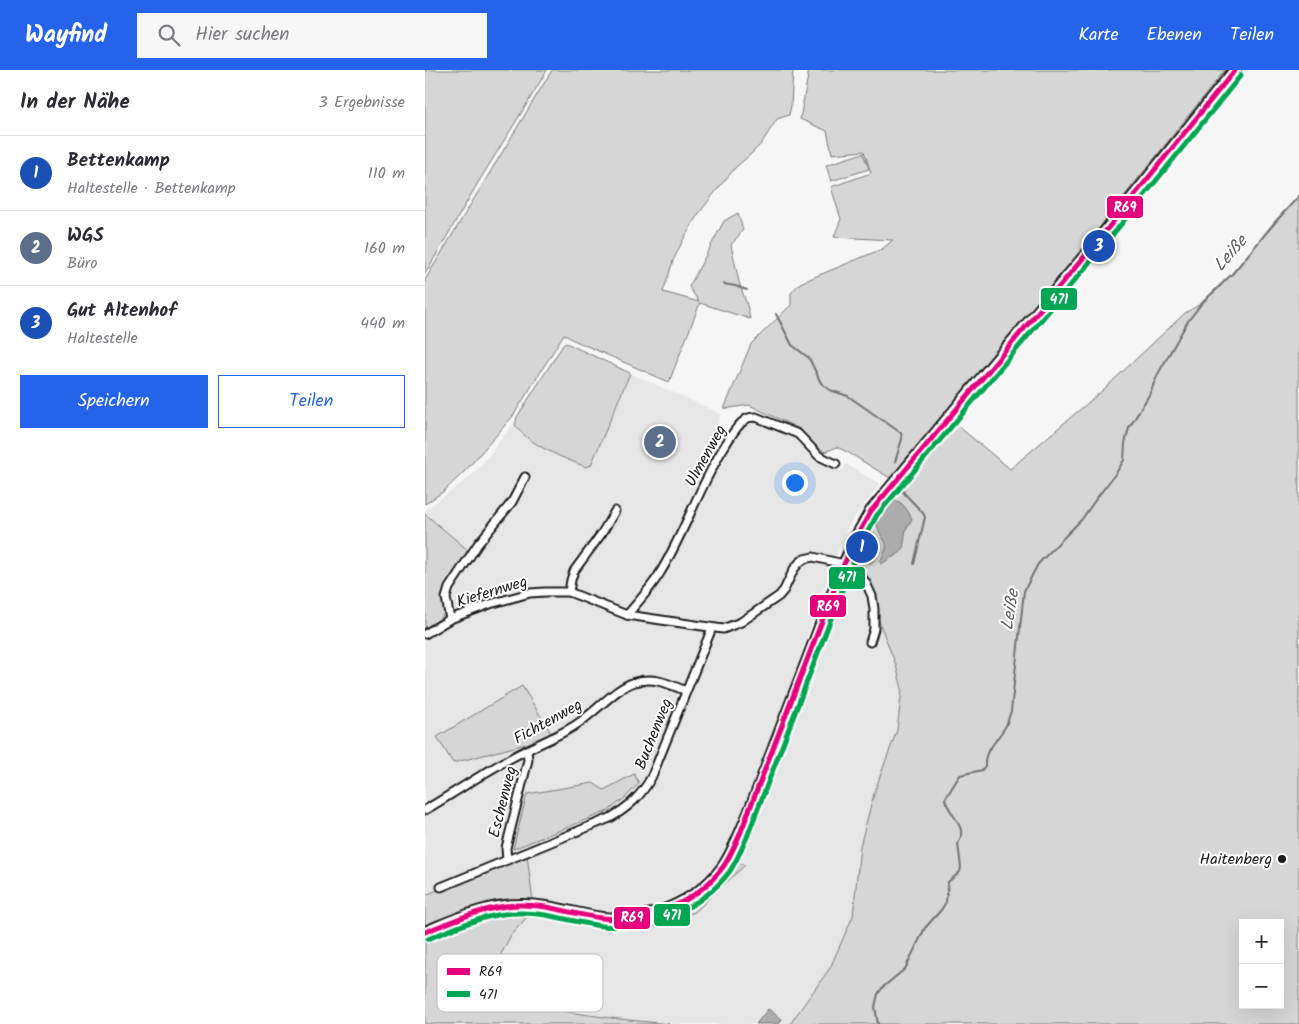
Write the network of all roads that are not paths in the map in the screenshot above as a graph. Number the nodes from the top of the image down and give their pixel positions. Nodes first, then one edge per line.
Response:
1 (1235, 70) edge
2 (836, 464) dead end
3 (525, 477) dead end
4 (615, 511) dead end
5 (844, 564) junction
6 (569, 592) junction
7 (627, 615) junction
8 (450, 620) junction
9 (713, 628) junction
10 (425, 634) edge
11 (870, 642) dead end
12 (686, 691) junction
13 (527, 750) junction
14 (425, 810) edge
15 (507, 860) junction
16 (441, 887) dead end
17 (425, 932) edge

1 - 5 main road
2 - 7 street, Ulmenweg
3 - 8 street
4 - 6 street
5 - 9 street
5 - 11 street
5 - 17 main road
6 - 7 street, Kiefernweg
6 - 8 street, Kiefernweg
7 - 9 street, Kiefernweg
8 - 10 street, Kiefernweg
9 - 12 street, Buchenweg
12 - 13 street, Fichtenweg
12 - 15 street, Buchenweg
13 - 14 street, Fichtenweg
13 - 15 street, Eschenweg
15 - 16 street, Buchenweg

